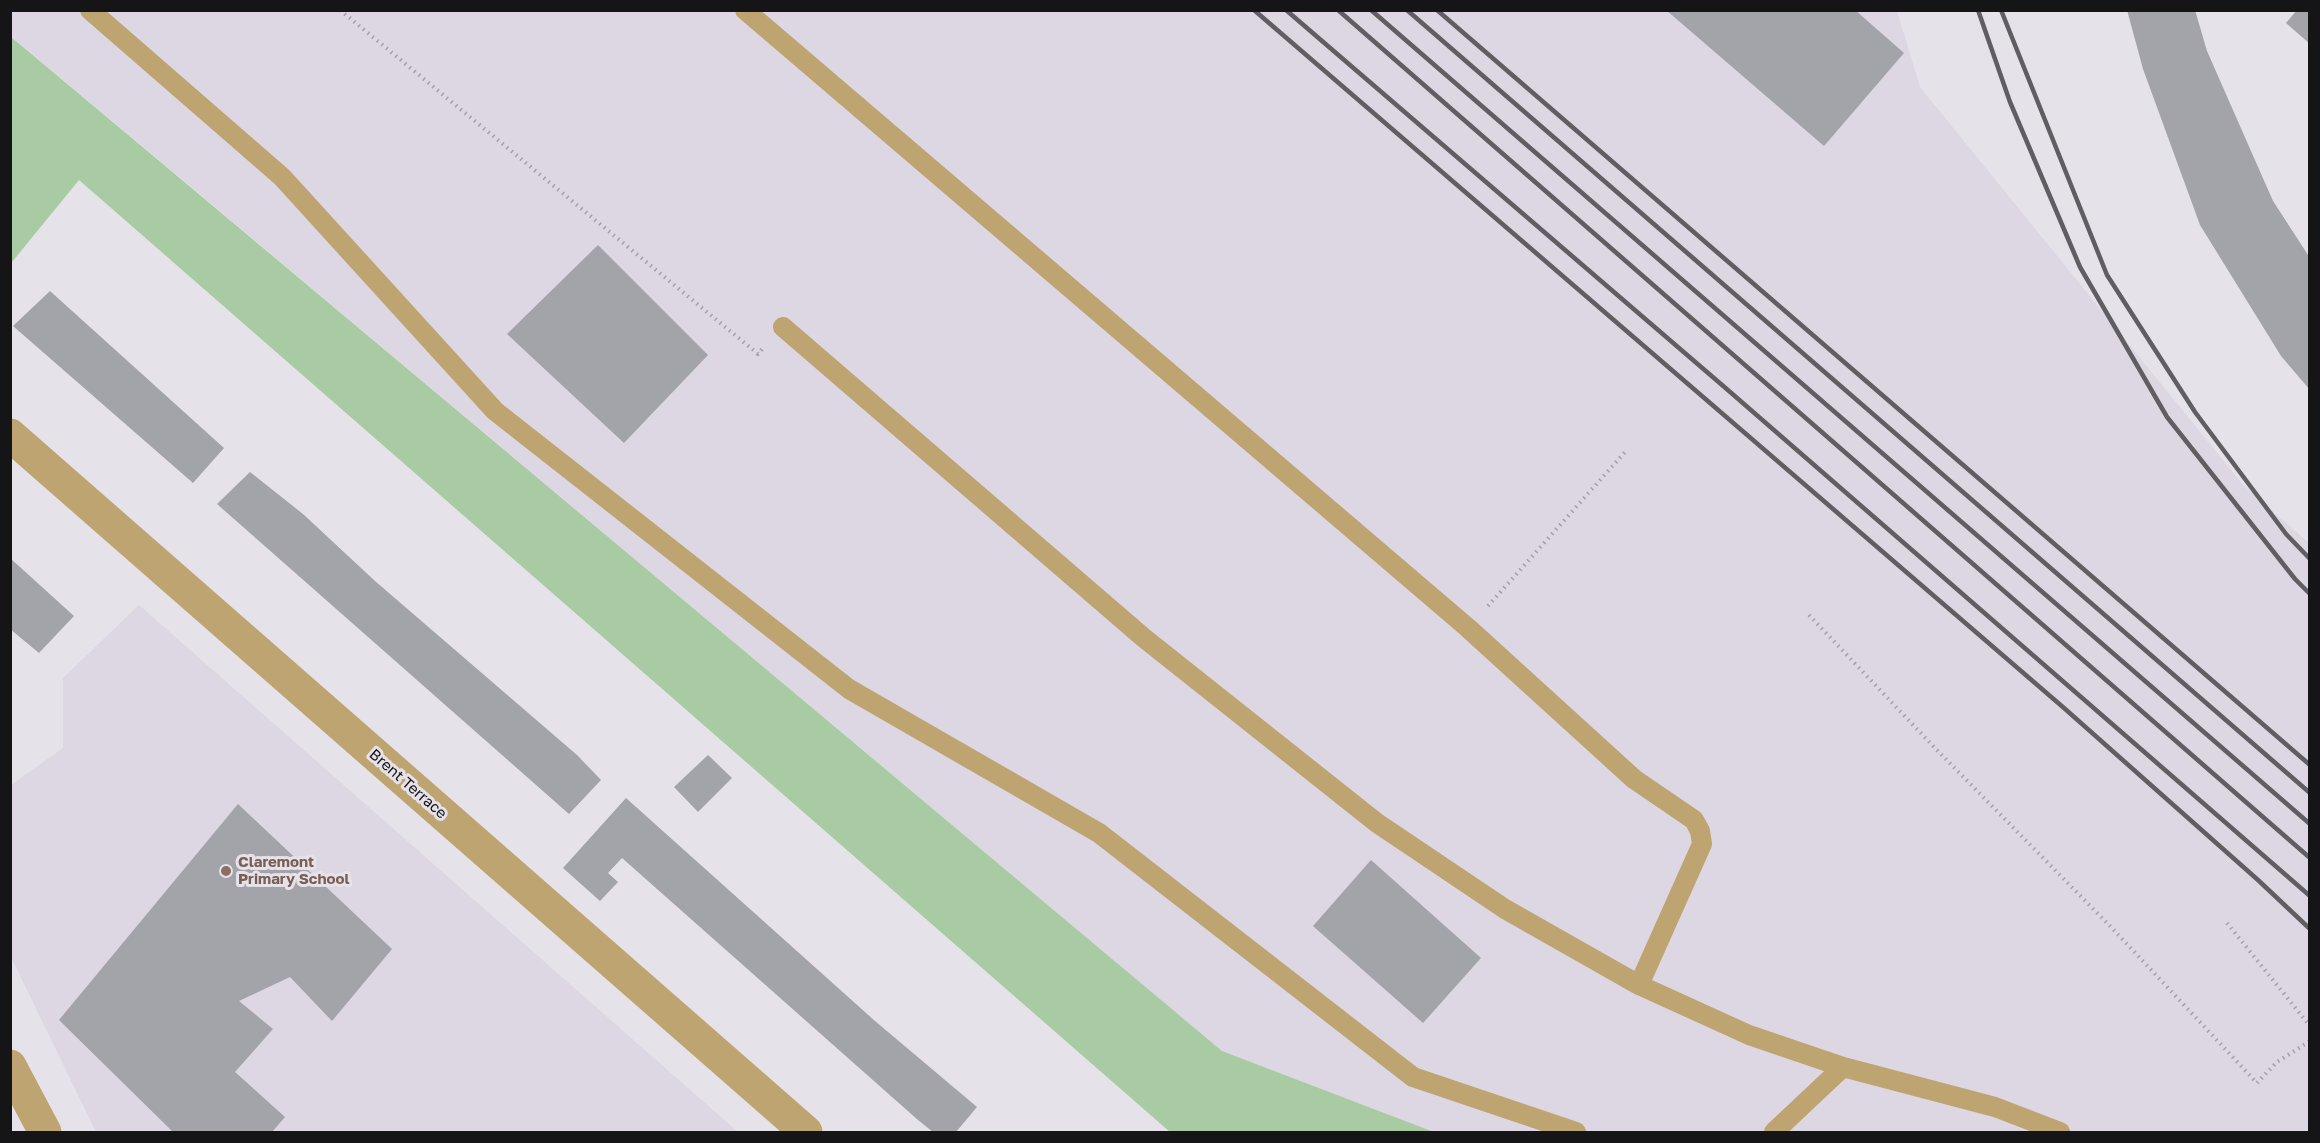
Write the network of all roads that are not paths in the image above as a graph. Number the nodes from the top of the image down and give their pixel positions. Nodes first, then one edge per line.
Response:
1 (90, 10) edge
2 (745, 10) edge
3 (783, 327) road end
4 (10, 435) edge
5 (1639, 985) junction
6 (1843, 1067) junction
7 (12, 1071) edge
8 (45, 1132) edge
9 (806, 1132) edge
10 (1576, 1132) edge
11 (1774, 1132) edge
12 (2060, 1132) edge

1 - 10 lane
2 - 5 lane
3 - 5 lane
4 - 9 street, Brent Terrace
5 - 6 lane
6 - 11 lane
6 - 12 lane
7 - 8 street

